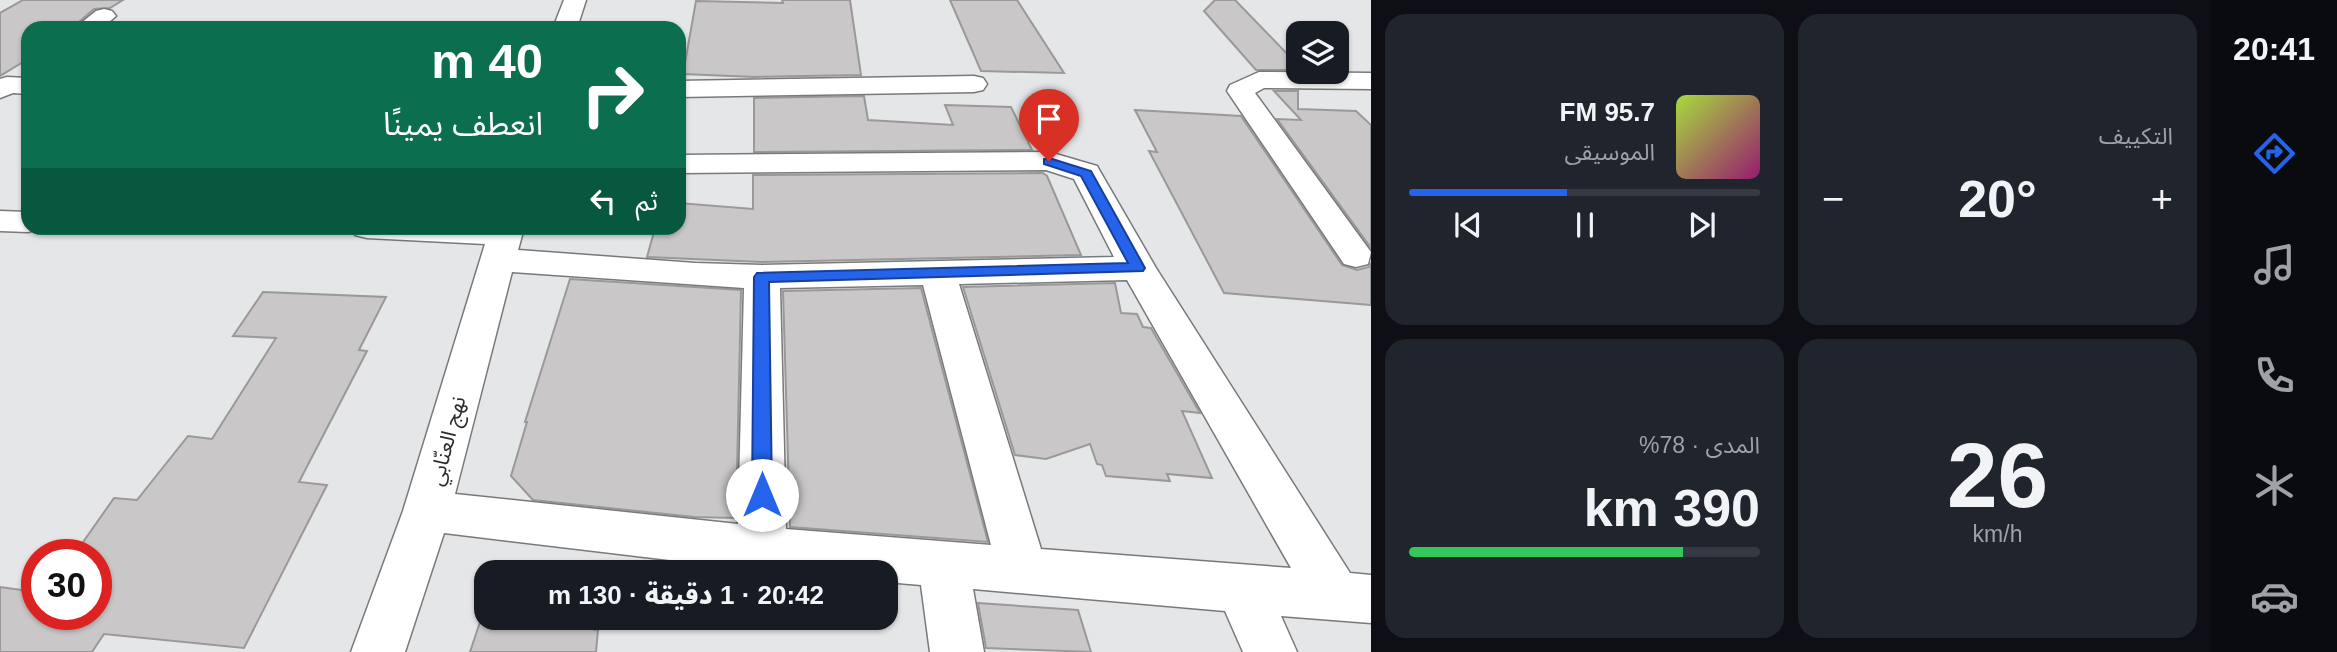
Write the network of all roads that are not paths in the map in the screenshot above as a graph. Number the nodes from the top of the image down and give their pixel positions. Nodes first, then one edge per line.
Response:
1 (575, 0) edge
2 (568, 21) edge
3 (1371, 81) edge
4 (974, 84) dead end
5 (686, 89) edge
6 (686, 164) edge
7 (0, 221) edge
8 (21, 222) edge
9 (440, 235) edge
10 (503, 241) edge
11 (1356, 256) dead end
12 (1138, 268) junction
13 (938, 273) junction
14 (762, 277) junction
15 (428, 510) junction
16 (762, 549) junction
17 (943, 565) junction
18 (1022, 569) junction
19 (1241, 588) junction
20 (1353, 597) edge
21 (378, 652) edge
22 (957, 652) edge
23 (1270, 652) edge

1 - 2 street
3 - 11 street
4 - 5 street
6 - 12 street
7 - 8 street
9 - 10 street
10 - 14 street
10 - 15 street, نهج العنّابي
12 - 13 street
12 - 20 street
13 - 14 street
13 - 18 street
14 - 16 street
15 - 16 street
15 - 21 street, نهج العنّابي
16 - 17 street
17 - 18 street
17 - 22 street
18 - 19 street
19 - 20 street
19 - 23 street

